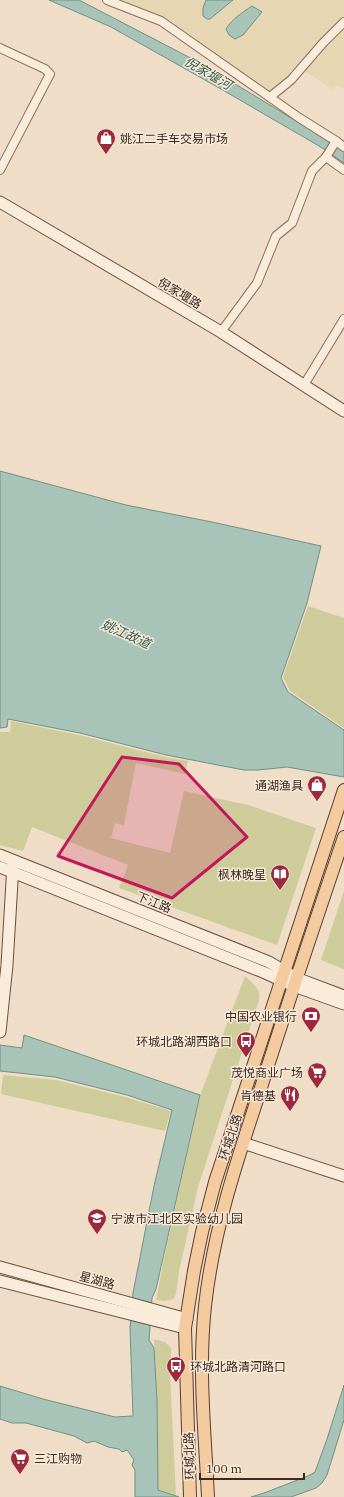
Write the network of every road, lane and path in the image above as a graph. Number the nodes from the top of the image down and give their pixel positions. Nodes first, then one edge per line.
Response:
1 (107, 0) edge
2 (344, 22) edge
3 (0, 48) edge
4 (270, 97) junction
5 (335, 141) junction
6 (344, 147) edge
7 (326, 157) junction
8 (0, 170) edge
9 (344, 170) edge
10 (0, 202) edge
11 (344, 319) edge
12 (221, 332) junction
13 (304, 385) junction
14 (344, 411) edge
15 (344, 791) edge
16 (344, 837) edge
17 (0, 855) edge
18 (13, 866) junction
19 (0, 867) edge
20 (61, 879) junction
21 (52, 887) junction
22 (283, 977) junction
23 (295, 982) junction
24 (344, 996) edge
25 (344, 1004) edge
26 (0, 1032) edge
27 (243, 1143) junction
28 (344, 1176) edge
29 (0, 1267) edge
30 (0, 1281) edge
31 (186, 1324) junction
32 (190, 1497) edge
33 (208, 1497) edge

1 - 4 street
2 - 4 street
3 - 8 street
4 - 5 street
5 - 6 street
5 - 7 street
7 - 9 street
7 - 12 street
10 - 12 main road, 倪家堰路
11 - 13 street
12 - 13 main road, 倪家堰路
13 - 14 main road, 倪家堰路
15 - 22 main road, 环城北路
16 - 23 main road, 环城北路
17 - 18 main road, 下江路
18 - 19 main road, 下江路
18 - 20 main road, 下江路
18 - 21 main road, 下江路
18 - 26 main road
20 - 21 main road
20 - 22 main road, 下江路
21 - 22 main road, 下江路
22 - 23 main road, 下江路
22 - 31 main road, 环城北路
23 - 24 main road
23 - 25 main road
23 - 27 main road, 环城北路
27 - 28 main road
27 - 33 main road, 环城北路
29 - 31 main road, 星湖路
30 - 31 main road, 星湖路
31 - 32 main road, 环城北路

